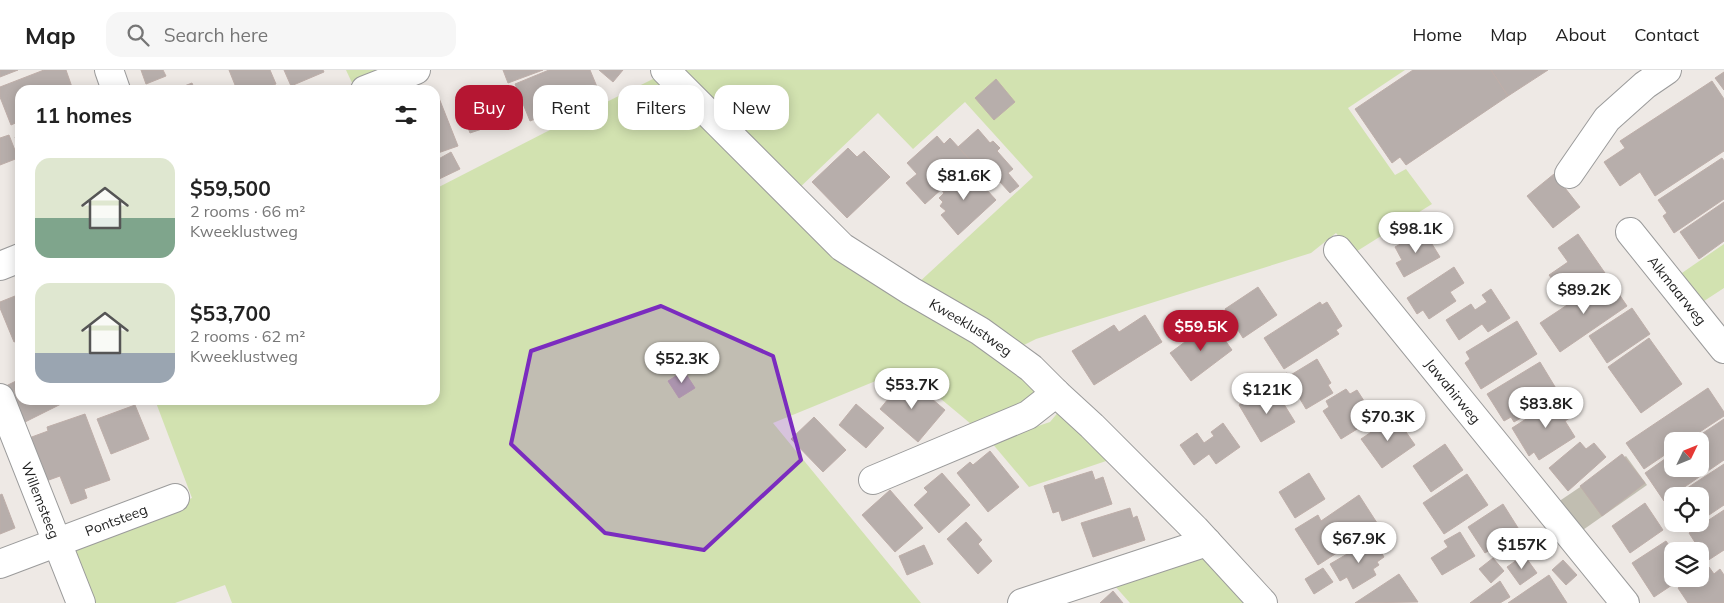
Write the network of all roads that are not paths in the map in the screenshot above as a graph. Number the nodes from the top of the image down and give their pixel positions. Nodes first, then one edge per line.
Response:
1 (108, 70) edge
2 (416, 70) edge
3 (665, 70) edge
4 (1667, 70) edge
5 (114, 85) edge
6 (378, 85) edge
7 (1569, 174) dead end
8 (1630, 232) dead end
9 (1338, 250) dead end
10 (15, 260) edge
11 (0, 266) edge
12 (1724, 349) edge
13 (1056, 393) junction
14 (0, 398) edge
15 (873, 480) dead end
16 (175, 498) dead end
17 (57, 542) junction
18 (1207, 542) junction
19 (0, 564) edge
20 (81, 603) edge
21 (1022, 603) edge
22 (1263, 603) edge
23 (1625, 603) edge

1 - 5 street
2 - 6 street
3 - 13 street, Kweeklustweg
4 - 7 street
8 - 12 street, Alkmaarweg
9 - 23 street, Jawahirweg
10 - 11 street
13 - 15 street
13 - 18 street, Kweeklustweg
14 - 17 street, Willemsteeg
16 - 17 street, Pontsteeg
17 - 19 street, Pontsteeg
17 - 20 street, Willemsteeg
18 - 21 street
18 - 22 street, Kweeklustweg

